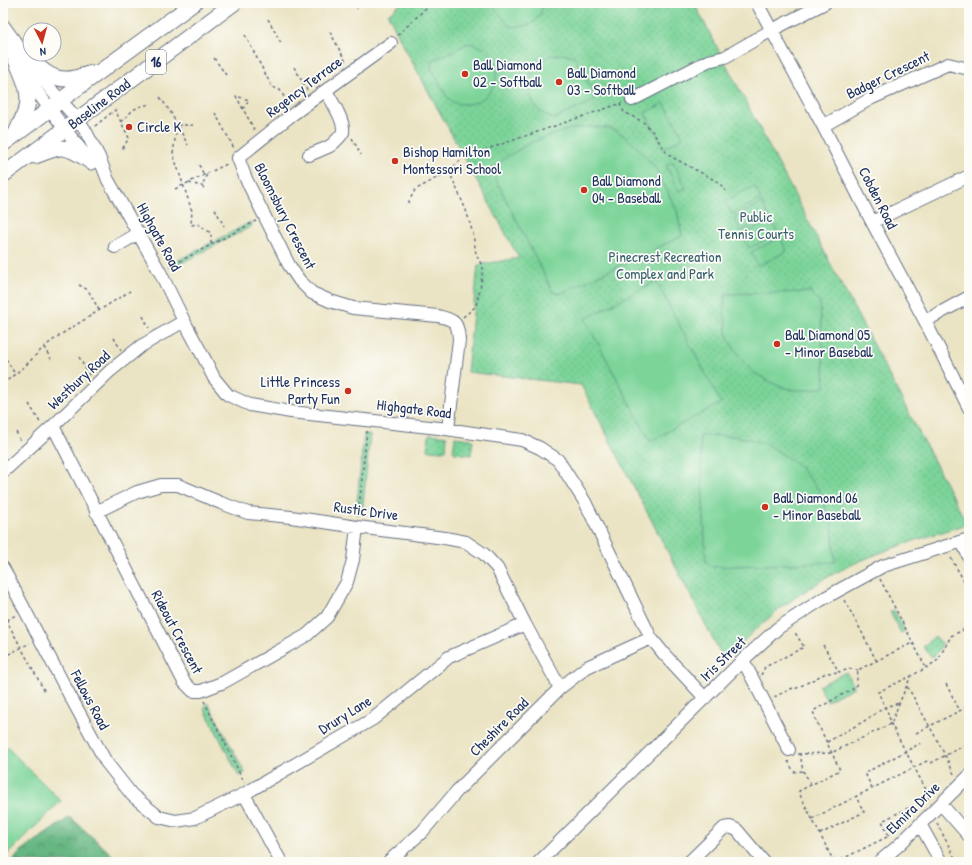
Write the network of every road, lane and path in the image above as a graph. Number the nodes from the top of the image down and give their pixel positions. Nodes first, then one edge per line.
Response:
1 (194, 3) edge
2 (234, 3) edge
3 (315, 3) edge
4 (354, 3) edge
5 (433, 3) edge
6 (757, 3) edge
7 (825, 3) edge
8 (318, 8) dead end
9 (357, 9) dead end
10 (268, 19) dead end
11 (3, 25) edge
12 (772, 30) junction
13 (330, 32) dead end
14 (245, 35) dead end
15 (3, 43) edge
16 (281, 43) dead end
17 (391, 43) joint
18 (19, 56) junction
19 (214, 58) dead end
20 (346, 62) dead end
21 (294, 67) dead end
22 (969, 69) edge
23 (103, 70) junction
24 (226, 75) dead end
25 (307, 91) dead end
26 (326, 91) junction
27 (160, 97) dead end
28 (632, 100) joint
29 (287, 102) dead end
30 (55, 104) junction
31 (151, 104) dead end
32 (620, 104) junction
33 (243, 109) junction
34 (215, 113) dead end
35 (78, 120) junction
36 (121, 122) junction
37 (177, 124) junction
38 (193, 125) dead end
39 (822, 126) junction
40 (91, 128) dead end
41 (65, 130) junction
42 (254, 130) dead end
43 (343, 132) junction
44 (9, 140) edge
45 (188, 145) dead end
46 (233, 146) dead end
47 (122, 150) dead end
48 (361, 154) dead end
49 (310, 155) dead end
50 (238, 158) joint
51 (23, 160) junction
52 (91, 162) junction
53 (199, 165) dead end
54 (222, 166) dead end
55 (449, 171) junction
56 (208, 172) junction
57 (3, 175) edge
58 (204, 175) junction
59 (969, 176) edge
60 (108, 180) junction
61 (188, 183) junction
62 (183, 185) junction
63 (202, 186) junction
64 (204, 188) dead end
65 (175, 189) dead end
66 (727, 193) dead end
67 (408, 203) dead end
68 (215, 209) dead end
69 (265, 217) junction
70 (872, 222) junction
71 (224, 226) dead end
72 (139, 233) junction
73 (211, 244) junction
74 (115, 247) dead end
75 (160, 272) junction
76 (79, 285) dead end
77 (130, 291) dead end
78 (969, 297) edge
79 (99, 310) junction
80 (468, 313) dead end
81 (143, 316) dead end
82 (184, 321) junction
83 (925, 321) junction
84 (114, 338) dead end
85 (154, 338) junction
86 (44, 347) junction
87 (3, 354) edge
88 (79, 357) dead end
89 (126, 358) junction
90 (51, 359) dead end
91 (15, 374) junction
92 (3, 384) edge
93 (95, 385) junction
94 (29, 404) dead end
95 (969, 408) edge
96 (368, 420) junction
97 (448, 429) junction
98 (49, 430) junction
99 (3, 472) edge
100 (96, 512) junction
101 (357, 527) junction
102 (965, 541) edge
103 (969, 557) edge
104 (951, 558) dead end
105 (3, 568) edge
106 (880, 579) dead end
107 (969, 590) edge
108 (843, 598) dead end
109 (3, 614) edge
110 (524, 624) junction
111 (969, 626) edge
112 (794, 631) dead end
113 (651, 638) junction
114 (31, 642) dead end
115 (912, 643) junction
116 (823, 645) dead end
117 (21, 647) junction
118 (3, 656) edge
119 (743, 660) junction
120 (876, 661) junction
121 (926, 668) junction
122 (858, 670) junction
123 (839, 672) junction
124 (911, 676) junction
125 (754, 682) junction
126 (946, 684) dead end
127 (907, 686) junction
128 (560, 688) junction
129 (201, 691) junction
130 (44, 692) dead end
131 (705, 698) junction
132 (771, 699) dead end
133 (899, 703) junction
134 (969, 706) edge
135 (885, 708) junction
136 (960, 711) junction
137 (892, 724) junction
138 (929, 726) junction
139 (916, 733) dead end
140 (827, 742) junction
141 (921, 743) dead end
142 (969, 743) edge
143 (906, 751) junction
144 (831, 753) junction
145 (792, 755) junction
146 (945, 755) junction
147 (915, 768) junction
148 (803, 771) junction
149 (954, 774) dead end
150 (969, 776) edge
151 (811, 784) junction
152 (872, 788) junction
153 (246, 793) junction
154 (855, 797) junction
155 (941, 804) junction
156 (931, 813) junction
157 (812, 819) junction
158 (176, 821) joint
159 (920, 824) junction
160 (820, 834) junction
161 (969, 836) edge
162 (3, 858) edge
163 (7, 862) edge
164 (281, 862) edge
165 (388, 862) edge
166 (539, 862) edge
167 (689, 862) edge
168 (764, 862) edge
169 (835, 862) edge
170 (879, 862) edge
171 (941, 862) edge
172 (957, 862) edge

1 - 23 main road, Baseline Road / 16
2 - 35 main road, Baseline Road / 16
3 - 8 path
4 - 9 path
5 - 17 path
6 - 12 street, Cobden Road
7 - 12 street
10 - 16 path
11 - 18 street
12 - 28 street
12 - 39 street, Cobden Road
13 - 20 path
14 - 29 path
15 - 18 street
17 - 26 street, Regency Terrace
18 - 23 main road
18 - 30 street
18 - 44 main road
19 - 24 path
21 - 25 path
22 - 39 street, Badger Crescent
23 - 30 main road, Baseline Road / 16
26 - 43 street
26 - 50 street, Regency Terrace
27 - 37 path
28 - 32 path
30 - 35 street, Highgate Road
30 - 41 street, Highgate Road
30 - 44 main road, Baseline Road / 16
31 - 36 path
32 - 55 path
32 - 66 path
33 - 33 path
33 - 42 path
34 - 46 path
35 - 41 main road, Baseline Road / 16
35 - 60 street, Highgate Road
36 - 40 path
36 - 47 path
37 - 38 path
37 - 45 path
37 - 62 path
39 - 70 street, Cobden Road
41 - 51 main road, Baseline Road / 16
41 - 52 street, Highgate Road
43 - 48 path
43 - 49 street
50 - 69 street, Bloomsbury Crescent
51 - 52 main road
51 - 57 main road, Baseline Road / 16
52 - 60 street, Highgate Road
53 - 58 path
54 - 56 path
55 - 67 path
55 - 80 path
56 - 58 path
56 - 63 path
58 - 61 path
59 - 70 street
60 - 72 street, Highgate Road
61 - 62 path
61 - 63 path
62 - 65 path
62 - 73 path
63 - 64 path
68 - 71 path
69 - 73 path
69 - 97 street, Bloomsbury Crescent
70 - 83 street, Cobden Road
72 - 74 street
72 - 75 street, Highgate Road
73 - 75 path
75 - 82 street, Highgate Road
76 - 79 path
77 - 79 path
78 - 83 street
79 - 86 path
81 - 85 path
82 - 85 street, Westbury Road
82 - 96 street, Highgate Road
83 - 95 street, Cobden Road
84 - 89 path
85 - 89 street, Westbury Road
86 - 90 path
86 - 91 path
87 - 91 path
88 - 93 path
89 - 93 street, Westbury Road
91 - 92 path
93 - 98 street, Westbury Road
94 - 98 path
96 - 97 street, Highgate Road
96 - 101 path
97 - 113 street, Highgate Road
98 - 99 street, Westbury Road
98 - 100 street, Rideout Crescent
100 - 101 street, Rustic Drive
100 - 129 street, Rideout Crescent
101 - 110 street, Rustic Drive
101 - 129 street, Rideout Crescent
102 - 103 street
102 - 119 street, Iris Street
104 - 107 path
105 - 158 street, Fellows Road
106 - 115 path
108 - 120 path
109 - 117 path
110 - 128 street, Rustic Drive
110 - 153 street, Drury Lane
111 - 121 path
112 - 125 path
113 - 128 street, Cheshire Road
113 - 131 street, Highgate Road
114 - 117 path
115 - 120 path
115 - 121 path
116 - 123 path
117 - 118 path
117 - 130 path
119 - 125 street
119 - 131 street, Iris Street
120 - 122 path
121 - 124 path
122 - 123 path
122 - 140 path
123 - 132 path
124 - 127 path
124 - 135 path
125 - 145 street
126 - 136 path
127 - 133 path
127 - 138 path
128 - 165 street, Cheshire Road
129 - 153 path
131 - 166 street, Iris Street
133 - 135 path
133 - 137 path
134 - 136 path
135 - 137 path
135 - 140 path
136 - 138 path
137 - 143 path
137 - 144 path
138 - 139 path
138 - 146 path
140 - 144 path
141 - 143 path
142 - 146 path
143 - 147 path
143 - 152 path
144 - 145 path
144 - 151 path
145 - 148 path
145 - 148 path
146 - 147 path
146 - 149 path
147 - 152 path
147 - 169 path
148 - 151 path
150 - 155 street, Elmira Drive
151 - 157 path
152 - 154 path
153 - 158 street, Drury Lane
153 - 164 street
154 - 157 path
154 - 160 path
155 - 156 street, Elmira Drive
155 - 161 street
156 - 159 street, Elmira Drive
156 - 172 path
157 - 160 path
159 - 170 street, Elmira Drive
159 - 171 street
160 - 169 path
162 - 163 path
167 - 168 street

